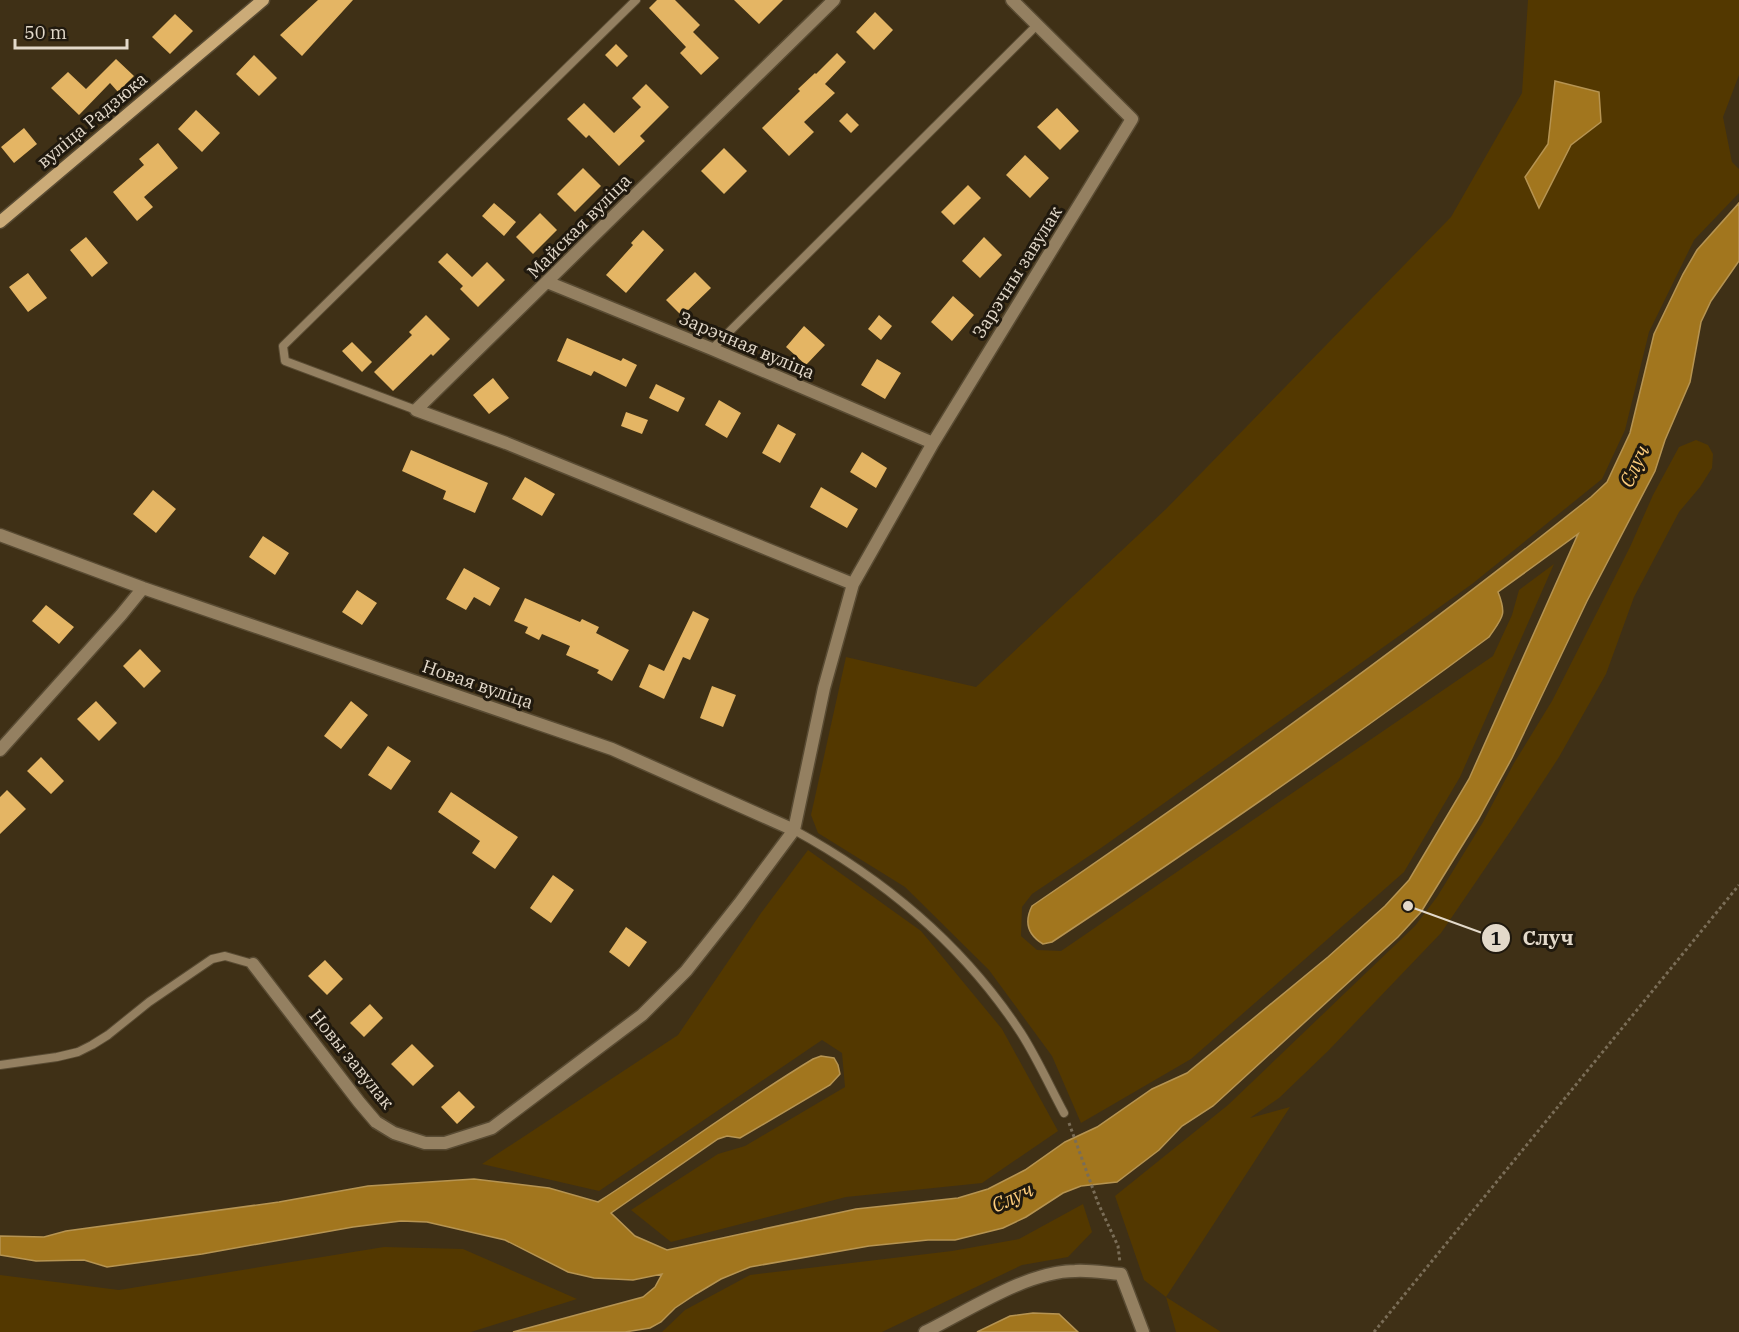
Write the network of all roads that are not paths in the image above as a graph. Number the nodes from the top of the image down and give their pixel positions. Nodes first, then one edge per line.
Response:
1 (263, 0) edge
2 (636, 0) edge
3 (834, 0) edge
4 (1012, 0) edge
5 (1036, 26) junction
6 (0, 222) edge
7 (547, 282) junction
8 (712, 349) junction
9 (416, 410) junction
10 (933, 443) junction
11 (0, 535) edge
12 (853, 584) junction
13 (143, 588) junction
14 (0, 750) edge
15 (794, 830) junction
16 (253, 964) joint
17 (0, 1065) edge
18 (1064, 1113) dead end
19 (925, 1332) edge
20 (1143, 1332) edge

1 - 6 main road, вуліца Радзюка
2 - 9 lane
3 - 7 street, Майская вуліца
4 - 5 street
5 - 8 lane
5 - 10 street, Зарэчны завулак
7 - 8 street, Зарэчная вуліца
7 - 9 street, Майская вуліца
8 - 10 street, Зарэчная вуліца
9 - 12 street
10 - 12 street, Зарэчны завулак
11 - 13 street, Новая вуліца
12 - 15 street, Зарэчны завулак
13 - 14 street
13 - 15 street, Новая вуліца
15 - 16 street, Новы завулак
15 - 18 lane
16 - 17 lane
19 - 20 street

